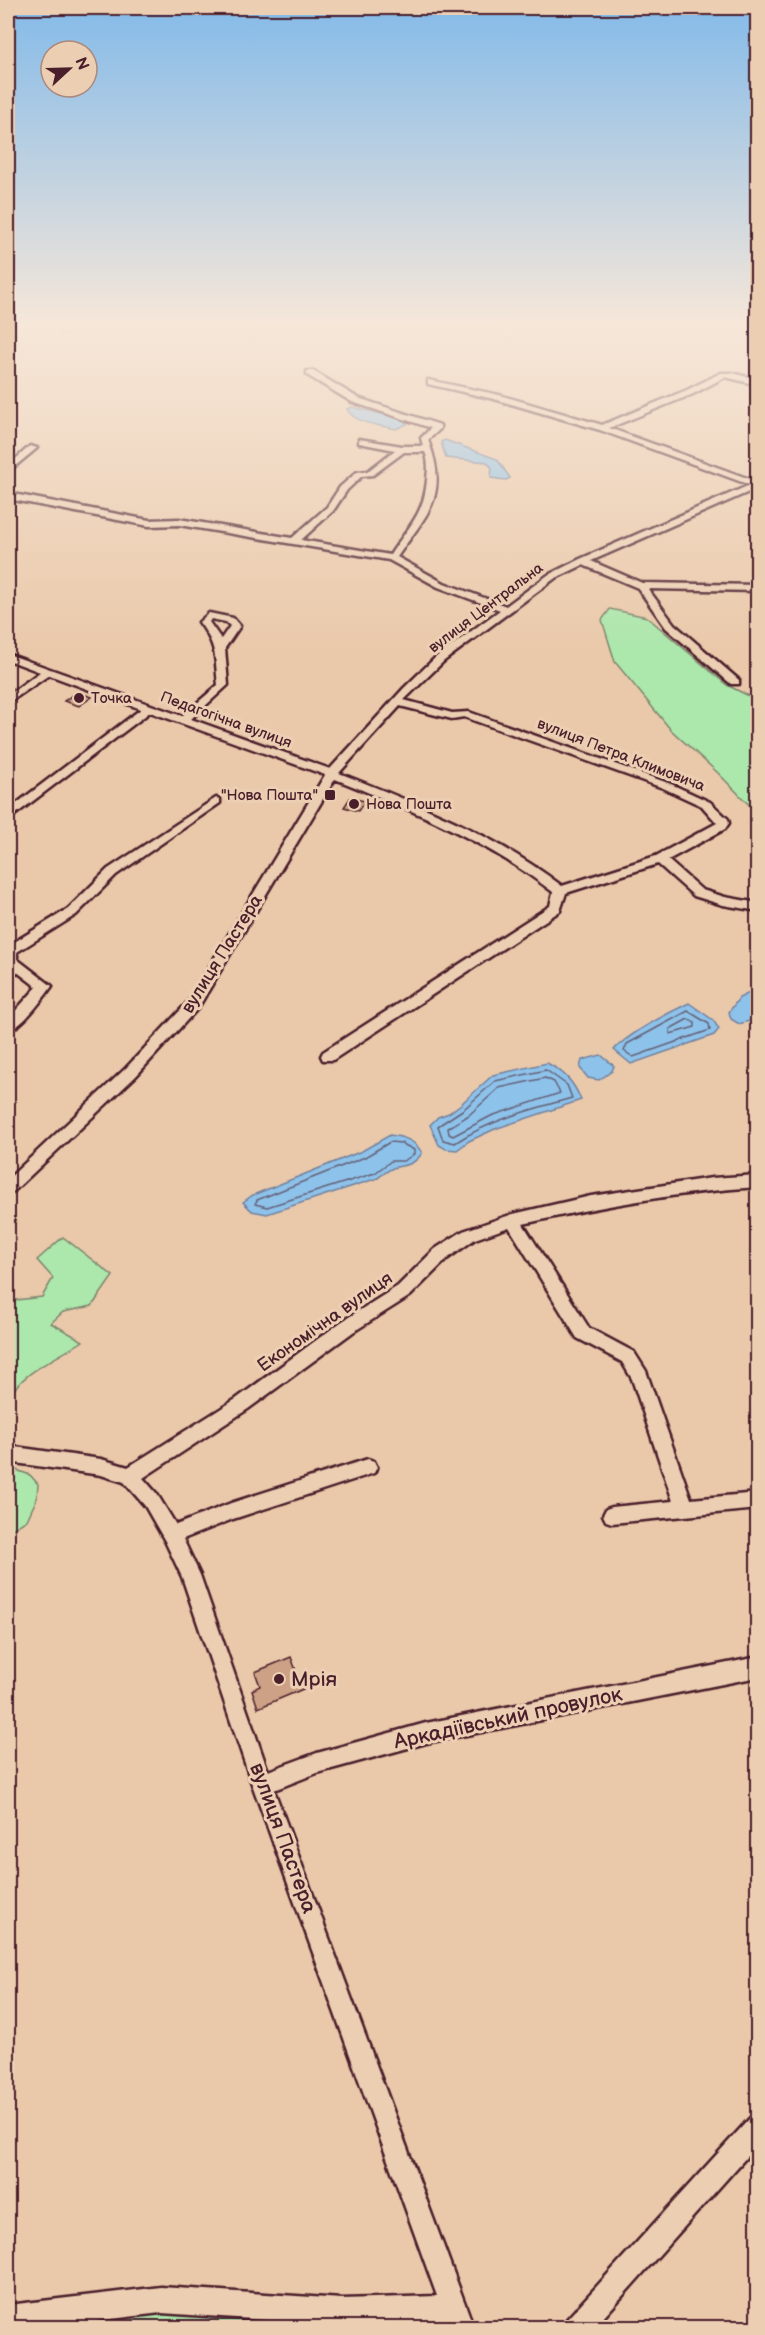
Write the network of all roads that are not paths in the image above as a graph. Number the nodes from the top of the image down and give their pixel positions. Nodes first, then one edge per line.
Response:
1 (430, 431) edge
2 (607, 431) edge
3 (362, 441) dead end
4 (33, 448) dead end
5 (402, 449) junction
6 (427, 449) junction
7 (8, 470) edge
8 (757, 485) edge
9 (8, 496) edge
10 (294, 541) junction
11 (392, 558) junction
12 (583, 561) junction
13 (641, 586) junction
14 (758, 588) edge
15 (506, 609) junction
16 (220, 648) dead end
17 (8, 657) edge
18 (48, 671) junction
19 (735, 682) dead end
20 (8, 700) edge
21 (398, 702) junction
22 (149, 708) junction
23 (183, 721) junction
24 (332, 774) junction
25 (216, 801) dead end
26 (8, 815) edge
27 (660, 859) junction
28 (560, 891) junction
29 (758, 907) edge
30 (8, 1026) edge
31 (328, 1056) dead end
32 (758, 1181) edge
33 (8, 1188) edge
34 (513, 1220) junction
35 (8, 1454) edge
36 (368, 1467) dead end
37 (130, 1476) junction
38 (758, 1501) edge
39 (686, 1508) junction
40 (612, 1515) dead end
41 (172, 1535) junction
42 (758, 1667) edge
43 (262, 1784) junction
44 (758, 2126) edge
45 (8, 2318) edge
46 (457, 2318) edge
47 (576, 2328) edge

1 - 6 street
2 - 8 street
3 - 5 street
4 - 7 street
5 - 6 street
5 - 10 street
6 - 11 street
8 - 12 street, вулиця Центральна
9 - 10 street
10 - 11 street
11 - 15 street
12 - 13 street
12 - 15 street, вулиця Центральна
13 - 14 street
13 - 19 street
15 - 21 street, вулиця Центральна
16 - 23 street
17 - 18 street, Педагогічна вулиця
18 - 20 street
18 - 22 street, Педагогічна вулиця
21 - 24 street, вулиця Центральна
21 - 27 street, вулиця Петра Климовича
22 - 23 street, Педагогічна вулиця
22 - 26 street
23 - 24 street, Педагогічна вулиця
24 - 28 street
24 - 33 street, вулиця Пастера
25 - 30 street
27 - 28 street, вулиця Петра Климовича
27 - 29 street
28 - 31 street
32 - 34 street, Економічна вулиця
34 - 37 street, Економічна вулиця
34 - 39 street
35 - 37 street
36 - 41 street
37 - 41 street, вулиця Пастера
38 - 39 street
39 - 40 street
41 - 43 street, вулиця Пастера
42 - 43 street, Аркадіївський провулок
43 - 46 street, вулиця Пастера
44 - 47 street
45 - 46 street

